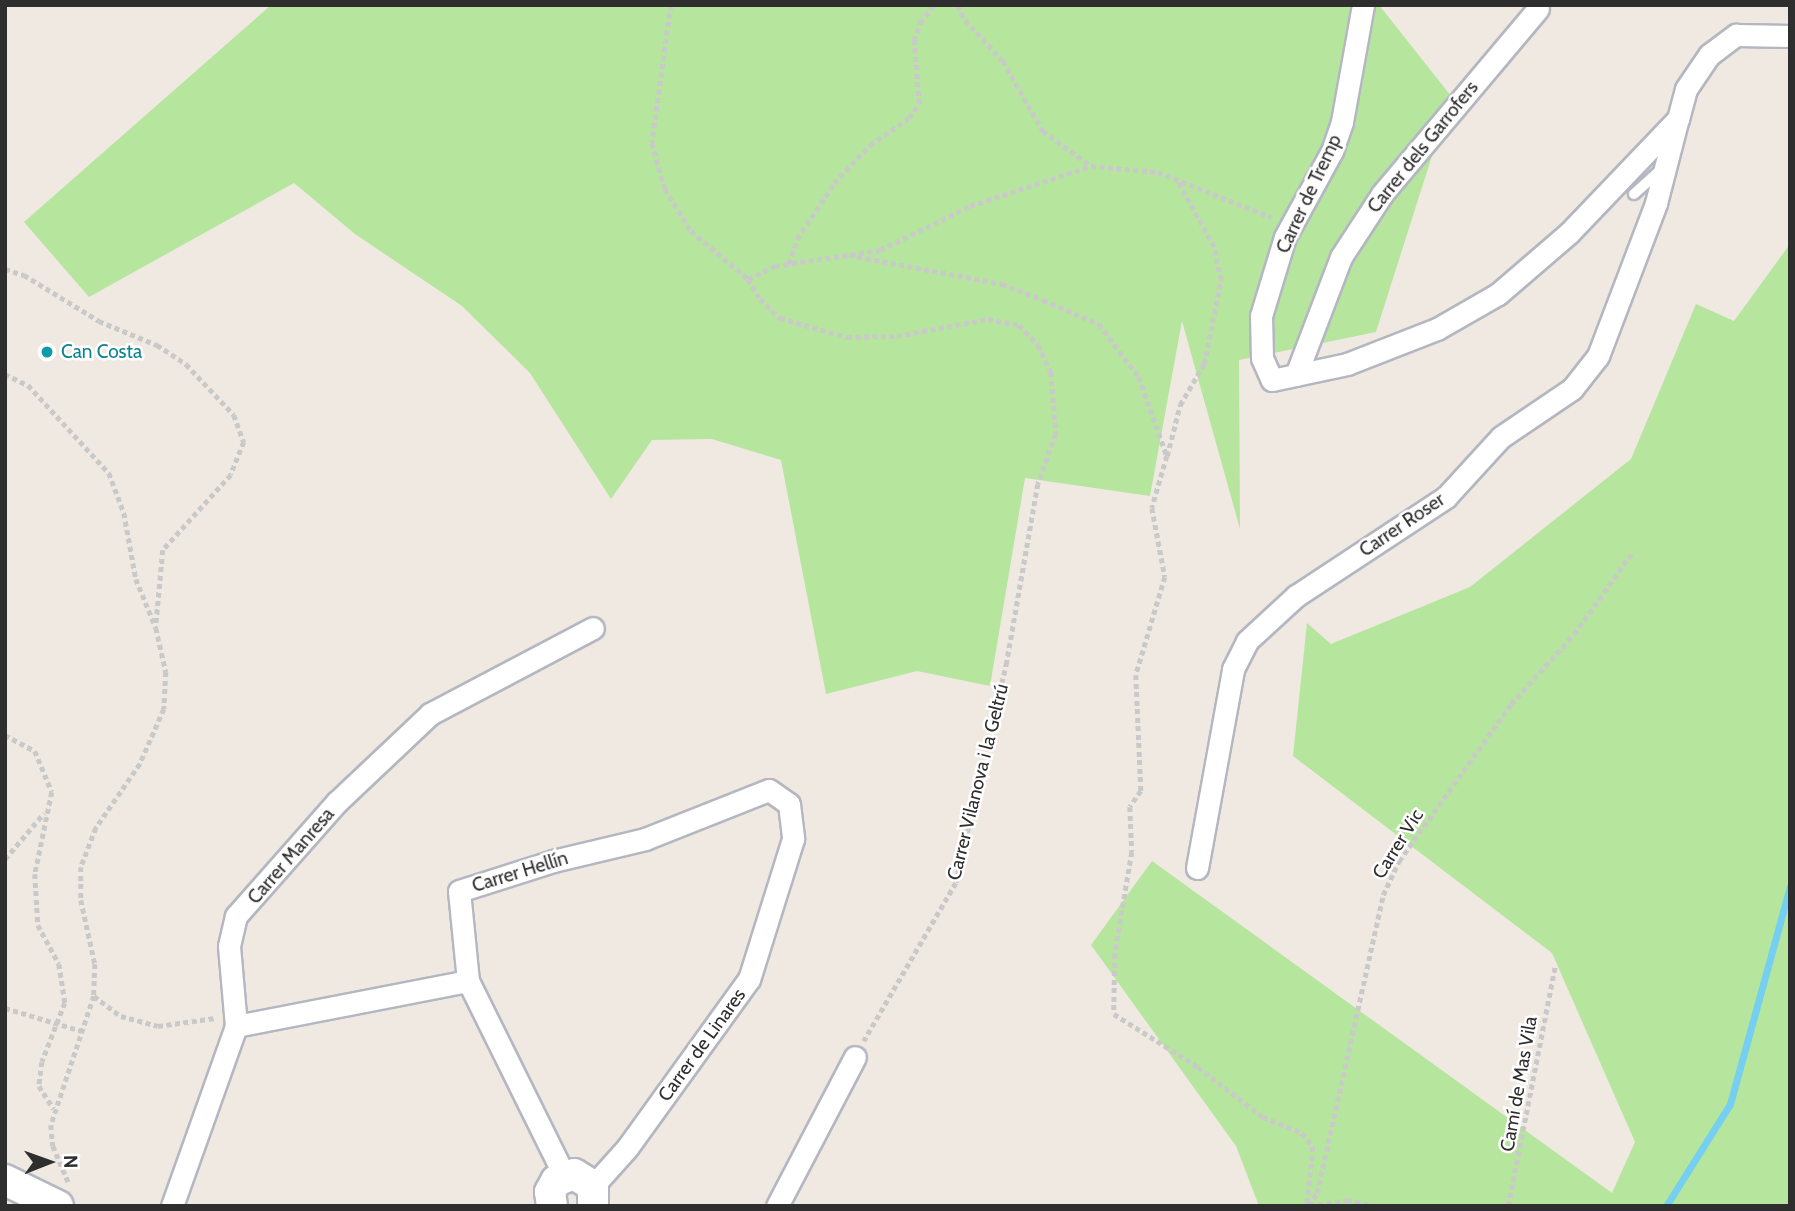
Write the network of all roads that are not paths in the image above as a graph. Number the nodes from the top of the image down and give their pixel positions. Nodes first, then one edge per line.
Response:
1 (1363, 5) edge
2 (1538, 9) dead end
3 (1790, 36) edge
4 (1678, 119) junction
5 (1666, 166) junction
6 (1634, 194) dead end
7 (1296, 375) junction
8 (593, 628) dead end
9 (789, 804) joint
10 (1197, 868) dead end
11 (468, 981) junction
12 (236, 1026) junction
13 (855, 1057) road end
14 (564, 1175) junction
15 (5, 1180) edge
16 (593, 1196) edge
17 (65, 1200) edge
18 (172, 1206) edge
19 (552, 1206) edge
20 (778, 1206) edge

1 - 7 street, Carrer de Tremp
2 - 7 street, Carrer dels Garrofers
3 - 4 street, Carrer Roser
4 - 5 street, Carrer Roser
4 - 7 street
5 - 6 lane
5 - 10 street, Carrer Roser
8 - 12 street, Carrer Manresa
9 - 11 street, Carrer Hellín
9 - 16 street, Carrer de Linares
11 - 12 street
11 - 14 street, Carrer Hellín
12 - 18 street, Carrer Manresa
13 - 20 street
14 - 16 street
14 - 19 street
15 - 17 street

